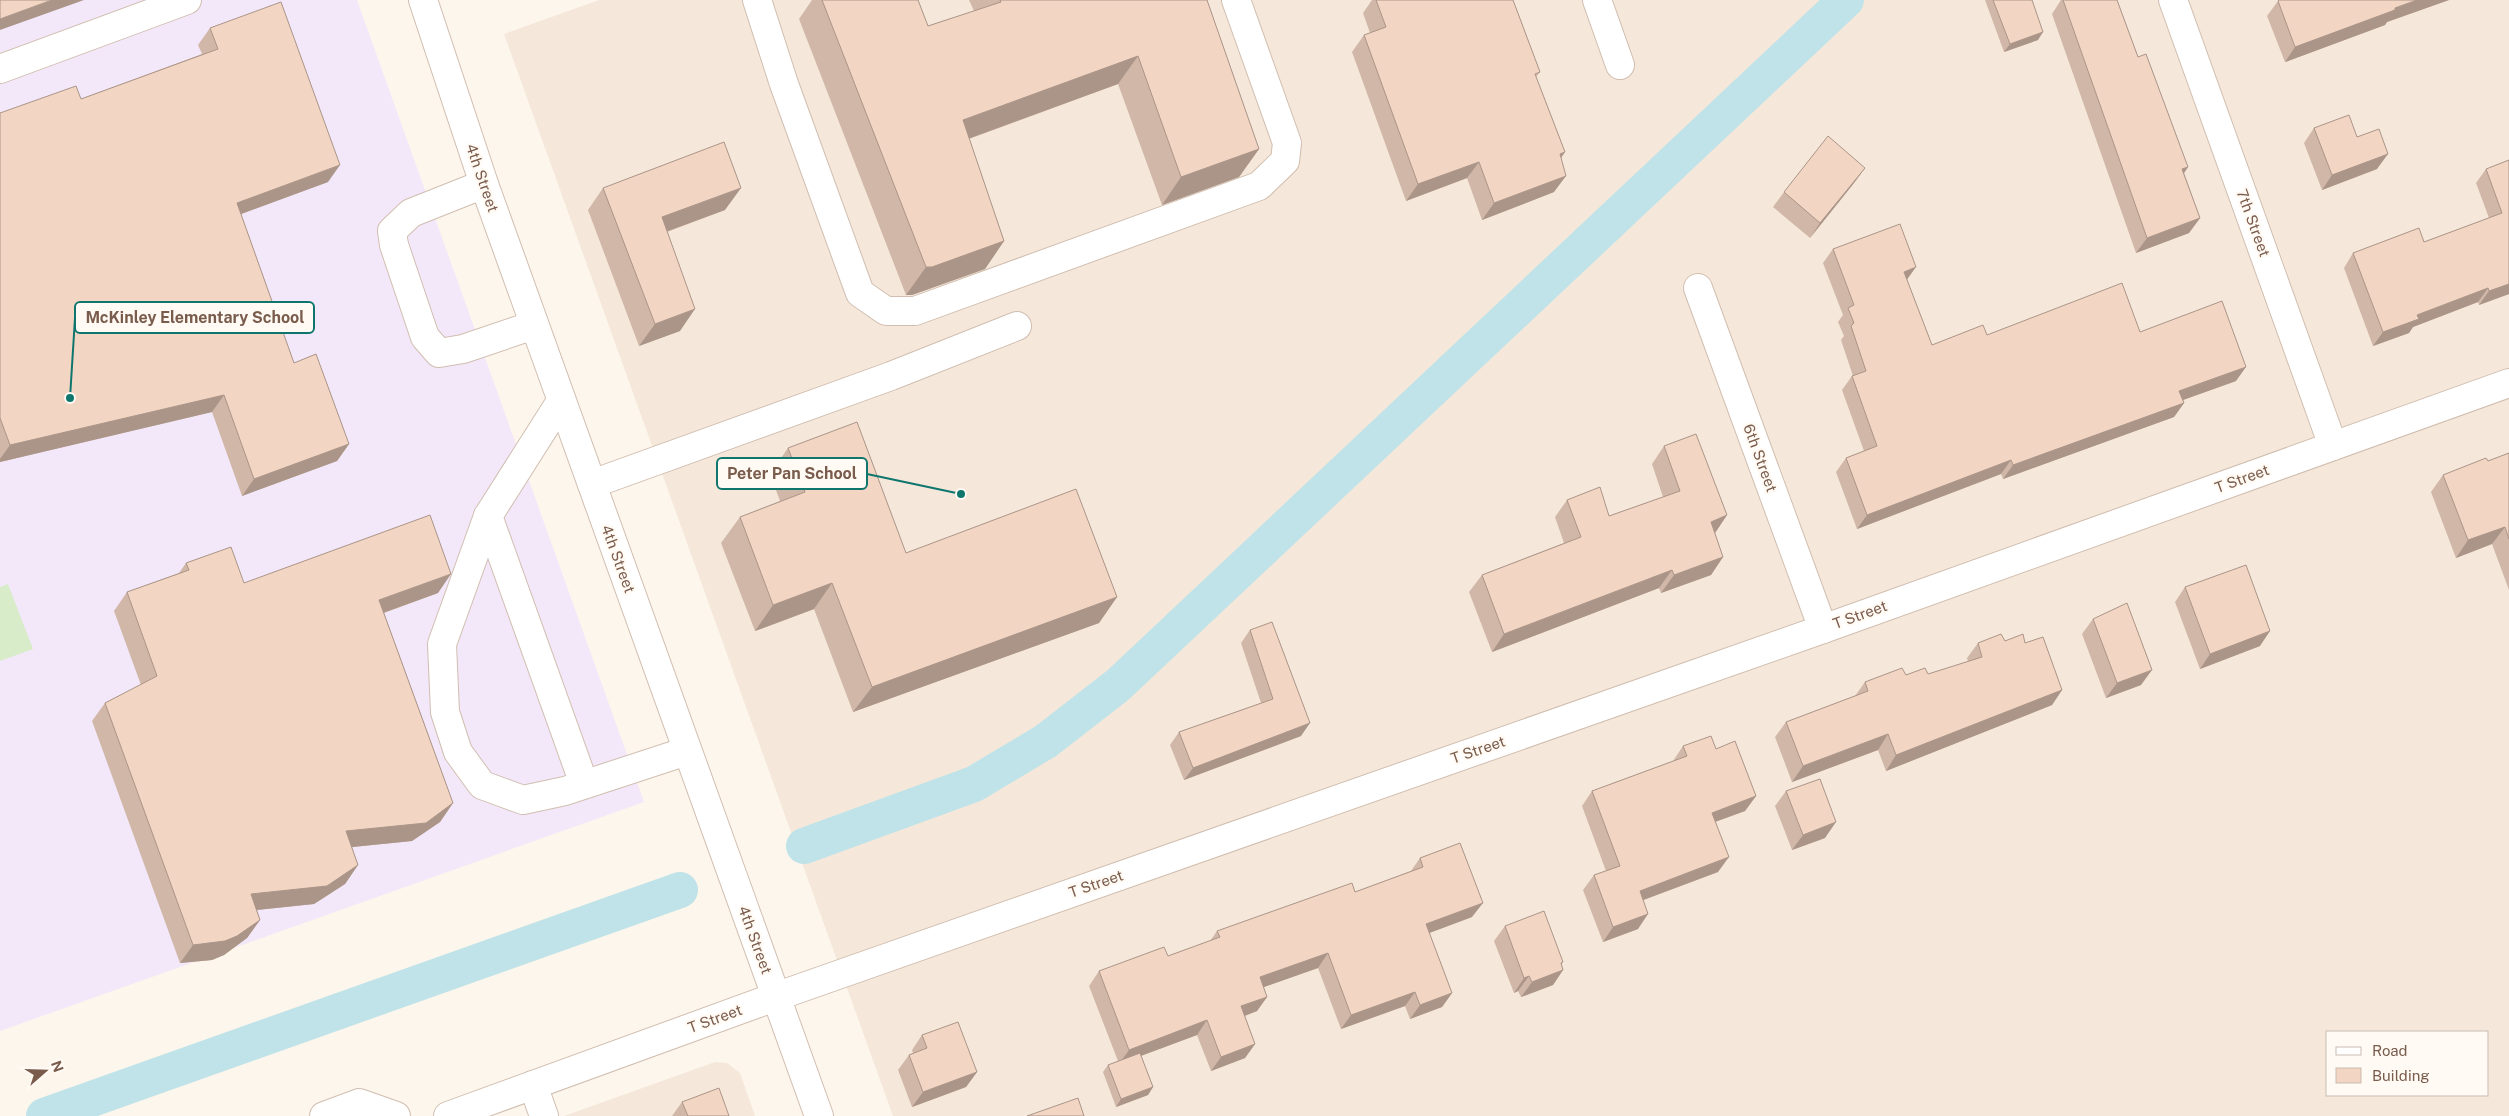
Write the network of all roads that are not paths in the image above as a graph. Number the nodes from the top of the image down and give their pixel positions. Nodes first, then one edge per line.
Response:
1 (187, 0) edge
2 (423, 0) edge
3 (757, 0) edge
4 (1236, 0) edge
5 (1597, 0) edge
6 (2173, 0) edge
7 (1620, 65) dead end
8 (0, 69) edge
9 (484, 184) junction
10 (1698, 288) dead end
11 (534, 325) junction
12 (1017, 326) dead end
13 (2509, 383) edge
14 (561, 400) junction
15 (2333, 446) junction
16 (592, 484) junction
17 (488, 516) junction
18 (1823, 629) junction
19 (687, 751) junction
20 (584, 784) junction
21 (775, 997) junction
22 (533, 1085) junction
23 (324, 1116) edge
24 (396, 1116) edge
25 (448, 1116) edge
26 (544, 1116) edge
27 (819, 1116) edge

1 - 8 street
2 - 9 street, 4th Street
3 - 4 street
5 - 7 street
6 - 15 street, 7th Street
9 - 11 street, 4th Street
9 - 11 street
10 - 18 street, 6th Street
11 - 14 street, 4th Street
12 - 16 street
13 - 15 street, T Street
14 - 16 street, 4th Street
14 - 17 street
15 - 18 street, T Street
16 - 19 street, 4th Street
17 - 20 street
17 - 20 street
18 - 21 street, T Street
19 - 20 street
19 - 21 street, 4th Street
21 - 22 street, T Street
21 - 27 street, 4th Street
22 - 25 street, T Street
22 - 26 street
23 - 24 street

